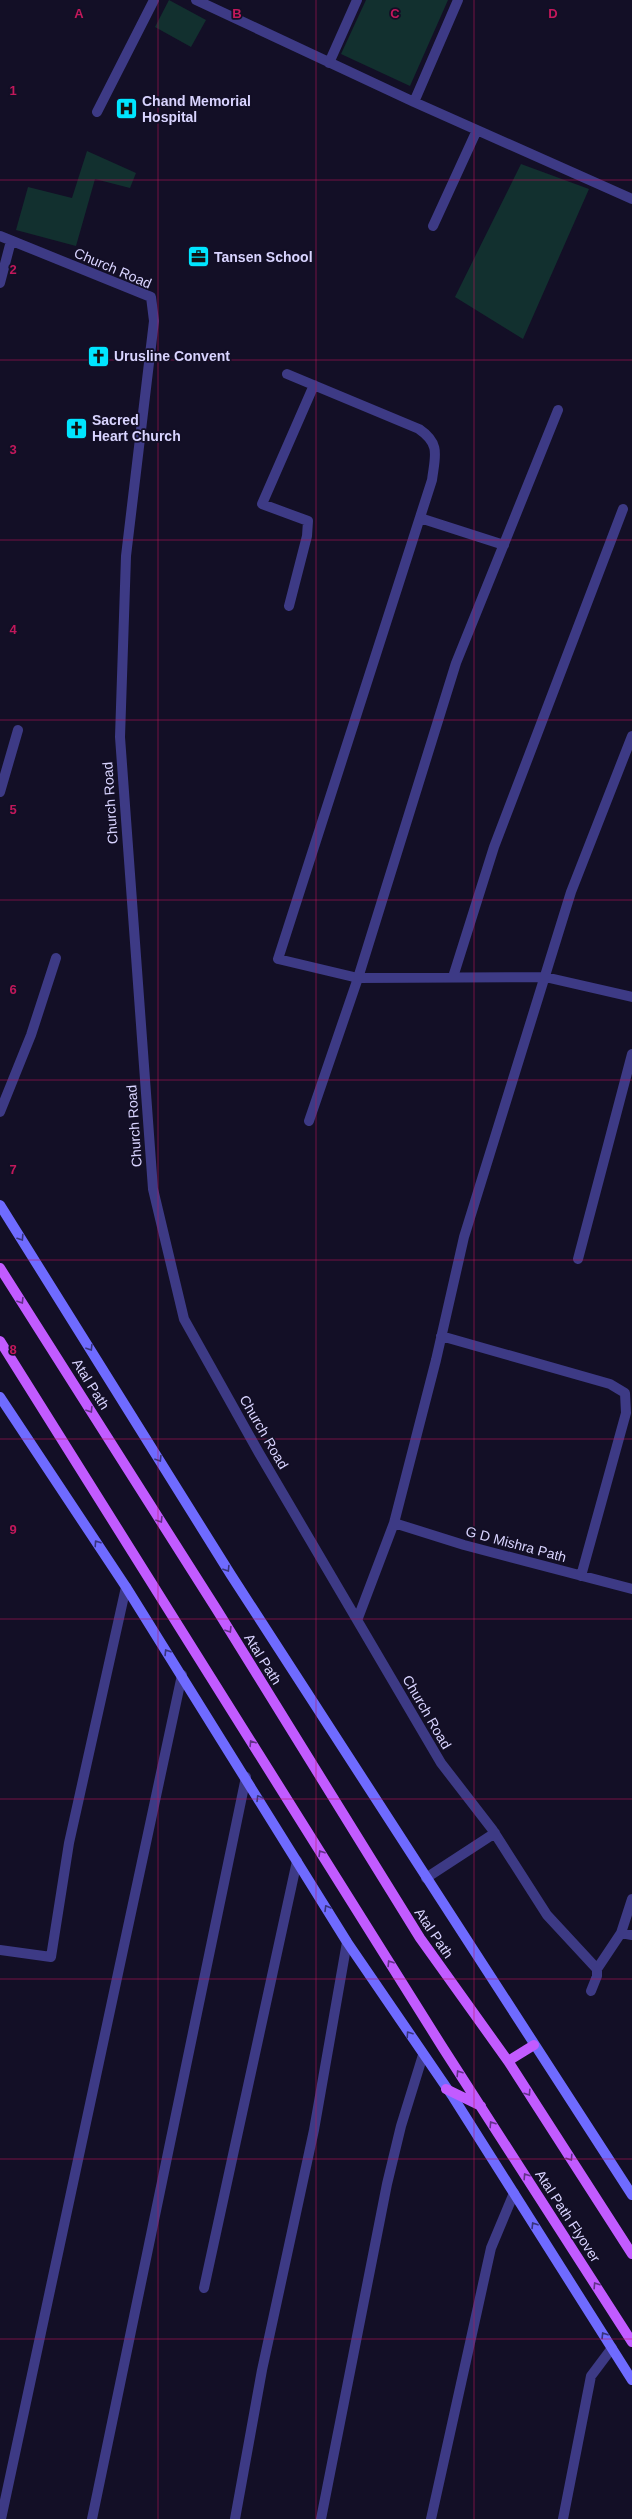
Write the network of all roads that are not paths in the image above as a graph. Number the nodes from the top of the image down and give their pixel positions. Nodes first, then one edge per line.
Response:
1 (154, 0) edge
2 (196, 0) edge
3 (357, 0) edge
4 (458, 0) edge
5 (329, 63) junction
6 (414, 102) junction
7 (97, 112) dead end
8 (477, 130) junction
9 (632, 199) edge
10 (433, 226) dead end
11 (0, 236) edge
12 (11, 241) junction
13 (0, 283) edge
14 (287, 374) dead end
15 (314, 385) junction
16 (558, 410) dead end
17 (623, 509) dead end
18 (420, 518) junction
19 (504, 545) junction
20 (289, 606) dead end
21 (18, 730) dead end
22 (632, 736) edge
23 (0, 792) edge
24 (56, 958) dead end
25 (454, 977) junction
26 (545, 977) junction
27 (358, 978) junction
28 (632, 997) edge
29 (632, 1054) edge
30 (0, 1112) edge
31 (309, 1121) dead end
32 (0, 1205) edge
33 (578, 1259) dead end
34 (0, 1268) edge
35 (441, 1336) junction
36 (0, 1341) edge
37 (0, 1397) edge
38 (394, 1523) junction
39 (581, 1576) junction
40 (126, 1587) junction
41 (632, 1589) edge
42 (358, 1618) junction
43 (182, 1675) junction
44 (246, 1777) junction
45 (495, 1833) junction
46 (297, 1860) junction
47 (426, 1878) junction
48 (632, 1899) edge
49 (621, 1933) junction
50 (632, 1935) edge
51 (347, 1942) junction
52 (0, 1950) edge
53 (597, 1969) junction
54 (591, 1991) dead end
55 (534, 2045) junction
56 (423, 2055) junction
57 (508, 2061) junction
58 (446, 2088) junction
59 (481, 2106) junction
60 (514, 2192) junction
61 (632, 2195) edge
62 (632, 2254) edge
63 (204, 2288) dead end
64 (632, 2342) edge
65 (612, 2348) junction
66 (632, 2380) edge
67 (1, 2519) edge
68 (92, 2519) edge
69 (235, 2519) edge
70 (320, 2519) edge
71 (431, 2519) edge
72 (563, 2519) edge

1 - 7 street
2 - 5 street
3 - 5 street
4 - 6 street
5 - 6 street
6 - 8 street
8 - 9 street
8 - 10 street
11 - 12 street, Church Road
12 - 13 street
12 - 42 street, Church Road
14 - 15 street
15 - 18 street
15 - 20 street
16 - 19 street
17 - 25 street
18 - 19 street
18 - 27 street
19 - 27 street
21 - 23 street
22 - 26 street
24 - 30 street
25 - 26 street
25 - 27 street
26 - 28 street
26 - 35 street
27 - 31 street
29 - 33 street
32 -> 47 street
34 -> 57 main road, Atal Path
35 - 38 street
35 - 39 street
59 -> 36 main road
40 -> 37 street
38 - 39 street, G D Mishra Path
38 - 42 street
39 - 41 street, G D Mishra Path
43 -> 40 street
40 - 52 street
42 - 45 street, Church Road
43 - 44 street
43 - 67 street
46 -> 44 street
44 - 68 street
45 - 47 street
45 - 53 street, Church Road
51 -> 46 street
46 - 63 street
47 - 55 street
48 - 49 street
49 - 50 street
49 - 53 street
56 -> 51 street
51 - 69 street
53 - 54 street
55 - 57 main road
55 - 61 street
56 - 58 street
56 - 70 street
57 -> 62 main road
58 - 59 main road
58 - 60 street
64 -> 59 main road, Atal Path Flyover
65 -> 60 street
60 - 71 street
65 - 66 street
65 - 72 street

